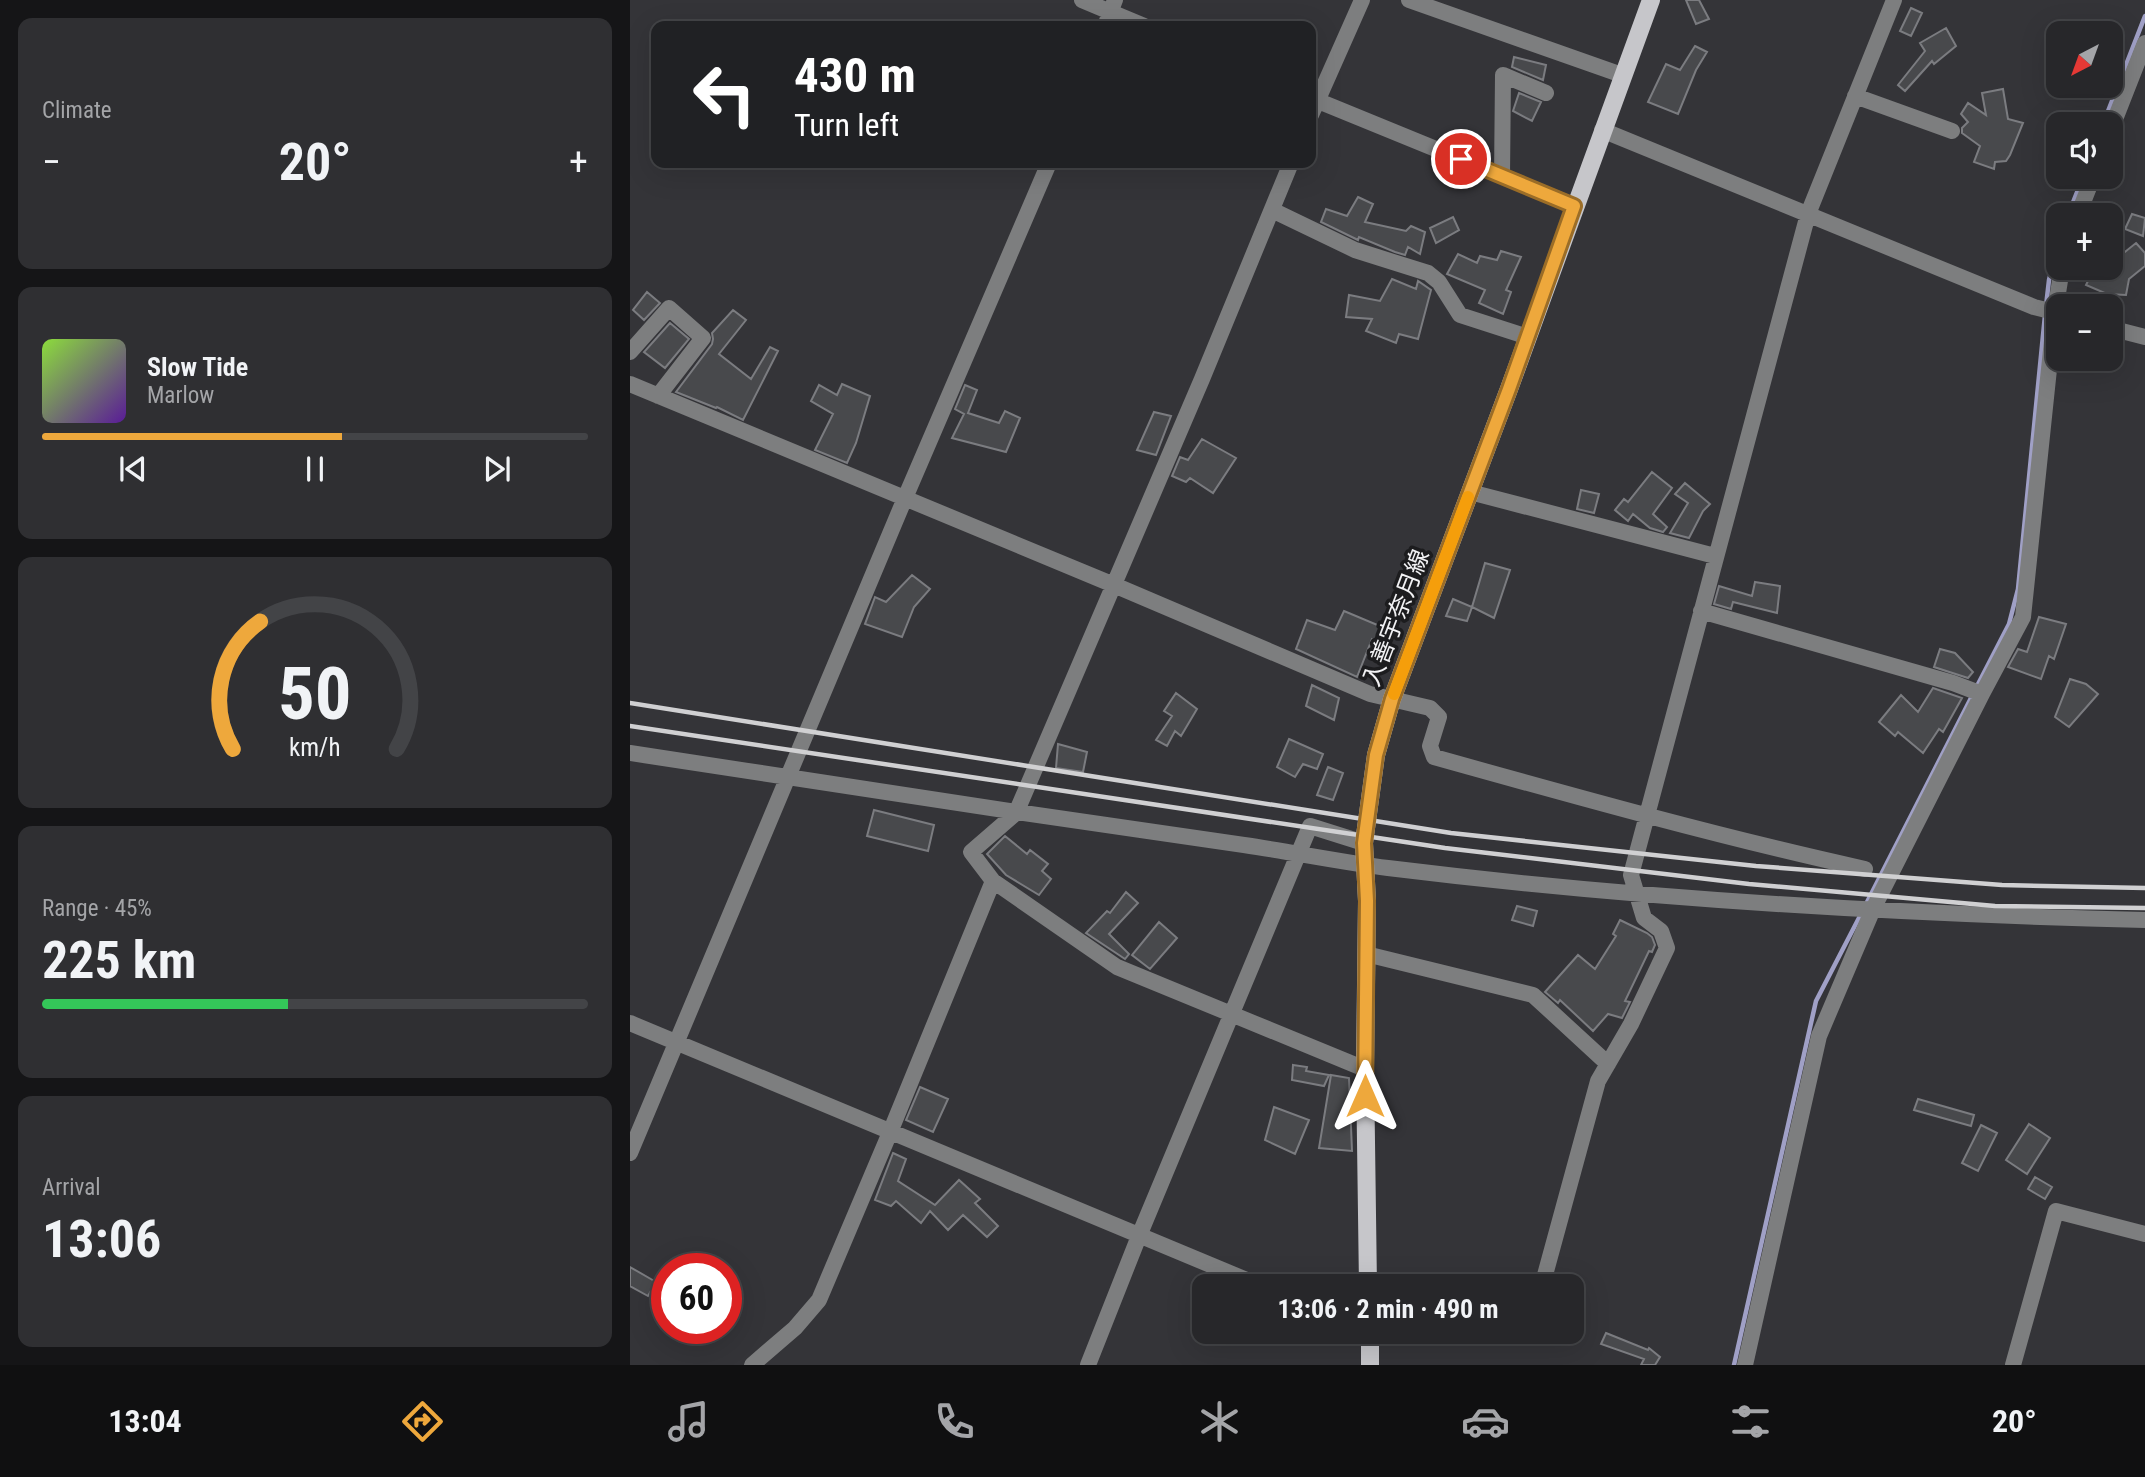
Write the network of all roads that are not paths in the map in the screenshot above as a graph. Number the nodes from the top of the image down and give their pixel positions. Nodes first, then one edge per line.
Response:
1 (1082, 0) edge
2 (1362, 0) edge
3 (1409, 0) edge
4 (1651, 0) edge
5 (1894, 0) edge
6 (1110, 13) edge
7 (1131, 21) edge
8 (2145, 43) edge
9 (1622, 75) junction
10 (1546, 93) dead end
11 (1855, 96) junction
12 (1316, 98) edge
13 (1316, 105) edge
14 (2118, 112) edge
15 (1602, 130) junction
16 (1952, 131) dead end
17 (1047, 168) edge
18 (1290, 168) edge
19 (1502, 176) junction
20 (1574, 206) junction
21 (1272, 210) junction
22 (1808, 214) junction
23 (2046, 310) edge
24 (2123, 331) edge
25 (1528, 337) junction
26 (2145, 337) edge
27 (630, 352) edge
28 (2051, 371) edge
29 (630, 384) edge
30 (658, 396) junction
31 (1470, 492) junction
32 (905, 498) junction
33 (1715, 556) junction
34 (1114, 585) junction
35 (1701, 611) junction
36 (1982, 694) junction
37 (1392, 699) junction
38 (630, 752) edge
39 (788, 778) junction
40 (1016, 813) junction
41 (1646, 817) junction
42 (1364, 843) junction
43 (1300, 853) junction
44 (1365, 864) junction
45 (1865, 869) dead end
46 (993, 881) junction
47 (1637, 894) junction
48 (1873, 909) junction
49 (2145, 920) edge
50 (1366, 954) junction
51 (1232, 1013) junction
52 (630, 1023) edge
53 (677, 1043) junction
54 (1608, 1063) junction
55 (1365, 1069) junction
56 (891, 1130) junction
57 (630, 1153) edge
58 (2145, 1234) edge
59 (1139, 1236) junction
60 (1232, 1274) edge
61 (1368, 1274) edge
62 (1545, 1274) edge
63 (1370, 1344) edge
64 (752, 1365) edge
65 (1088, 1365) edge
66 (1370, 1365) edge
67 (1745, 1365) edge
68 (2013, 1365) edge

1 - 6 street
2 - 12 street
3 - 9 street
4 - 9 main road, 入善宇奈月線
5 - 11 street
6 - 7 street
8 - 14 street
9 - 15 main road, 入善宇奈月線
10 - 19 street
11 - 16 street
11 - 22 street
13 - 19 street
15 - 20 main road, 入善宇奈月線
15 - 22 street
17 - 32 street
18 - 21 street
19 - 20 street
20 - 25 main road, 入善宇奈月線
21 - 25 street
21 - 34 street
22 - 23 street
22 - 33 street
24 - 26 street
25 - 31 main road, 入善宇奈月線
27 - 30 street
28 - 36 street
29 - 30 street
30 - 32 street
31 - 33 street
31 - 37 main road, 入善宇奈月線
32 - 34 street
32 - 39 street
33 - 35 street
34 - 37 street
34 - 40 street
35 - 36 street
35 - 41 street
36 - 48 street
37 - 41 street
37 - 42 main road, 入善宇奈月線
38 - 39 street
39 - 40 street
39 - 53 street
40 - 43 street
40 - 46 street
41 - 45 street
41 - 47 street
42 - 43 street
42 - 44 main road, 入善宇奈月線
43 - 44 street
43 - 51 street
44 - 47 street
44 - 50 main road, 入善宇奈月線
46 - 51 street
46 - 56 street
47 - 48 street
47 - 54 street
48 - 49 street
48 - 67 street
50 - 54 street
50 - 55 main road, 入善宇奈月線
51 - 55 street
51 - 59 street
52 - 53 street
53 - 56 street
53 - 57 street
54 - 62 street
55 - 61 main road, 入善宇奈月線
56 - 59 street
56 - 64 street
58 - 68 street
59 - 60 street
59 - 65 street
63 - 66 main road

